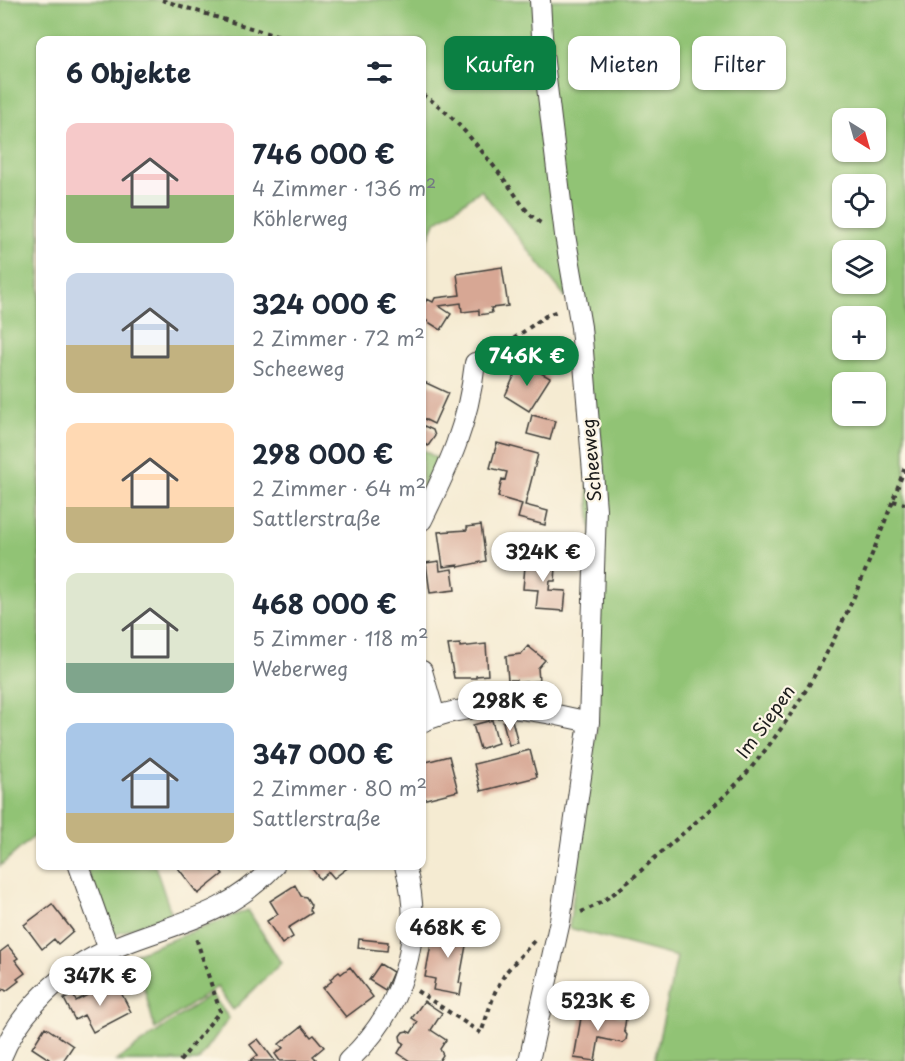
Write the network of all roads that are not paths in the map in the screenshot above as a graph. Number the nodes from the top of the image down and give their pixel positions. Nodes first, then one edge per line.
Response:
1 (540, 0) edge
2 (475, 363) road end
3 (426, 512) edge
4 (426, 703) edge
5 (428, 719) edge
6 (589, 722) junction
7 (80, 870) edge
8 (270, 870) edge
9 (406, 870) edge
10 (109, 950) junction
11 (0, 1060) edge
12 (348, 1061) edge
13 (529, 1061) edge

1 - 6 street, Scheeweg
2 - 3 street
4 - 5 street
5 - 6 street
6 - 13 street, Scheeweg
7 - 10 street
8 - 10 street
9 - 12 street
10 - 11 street

